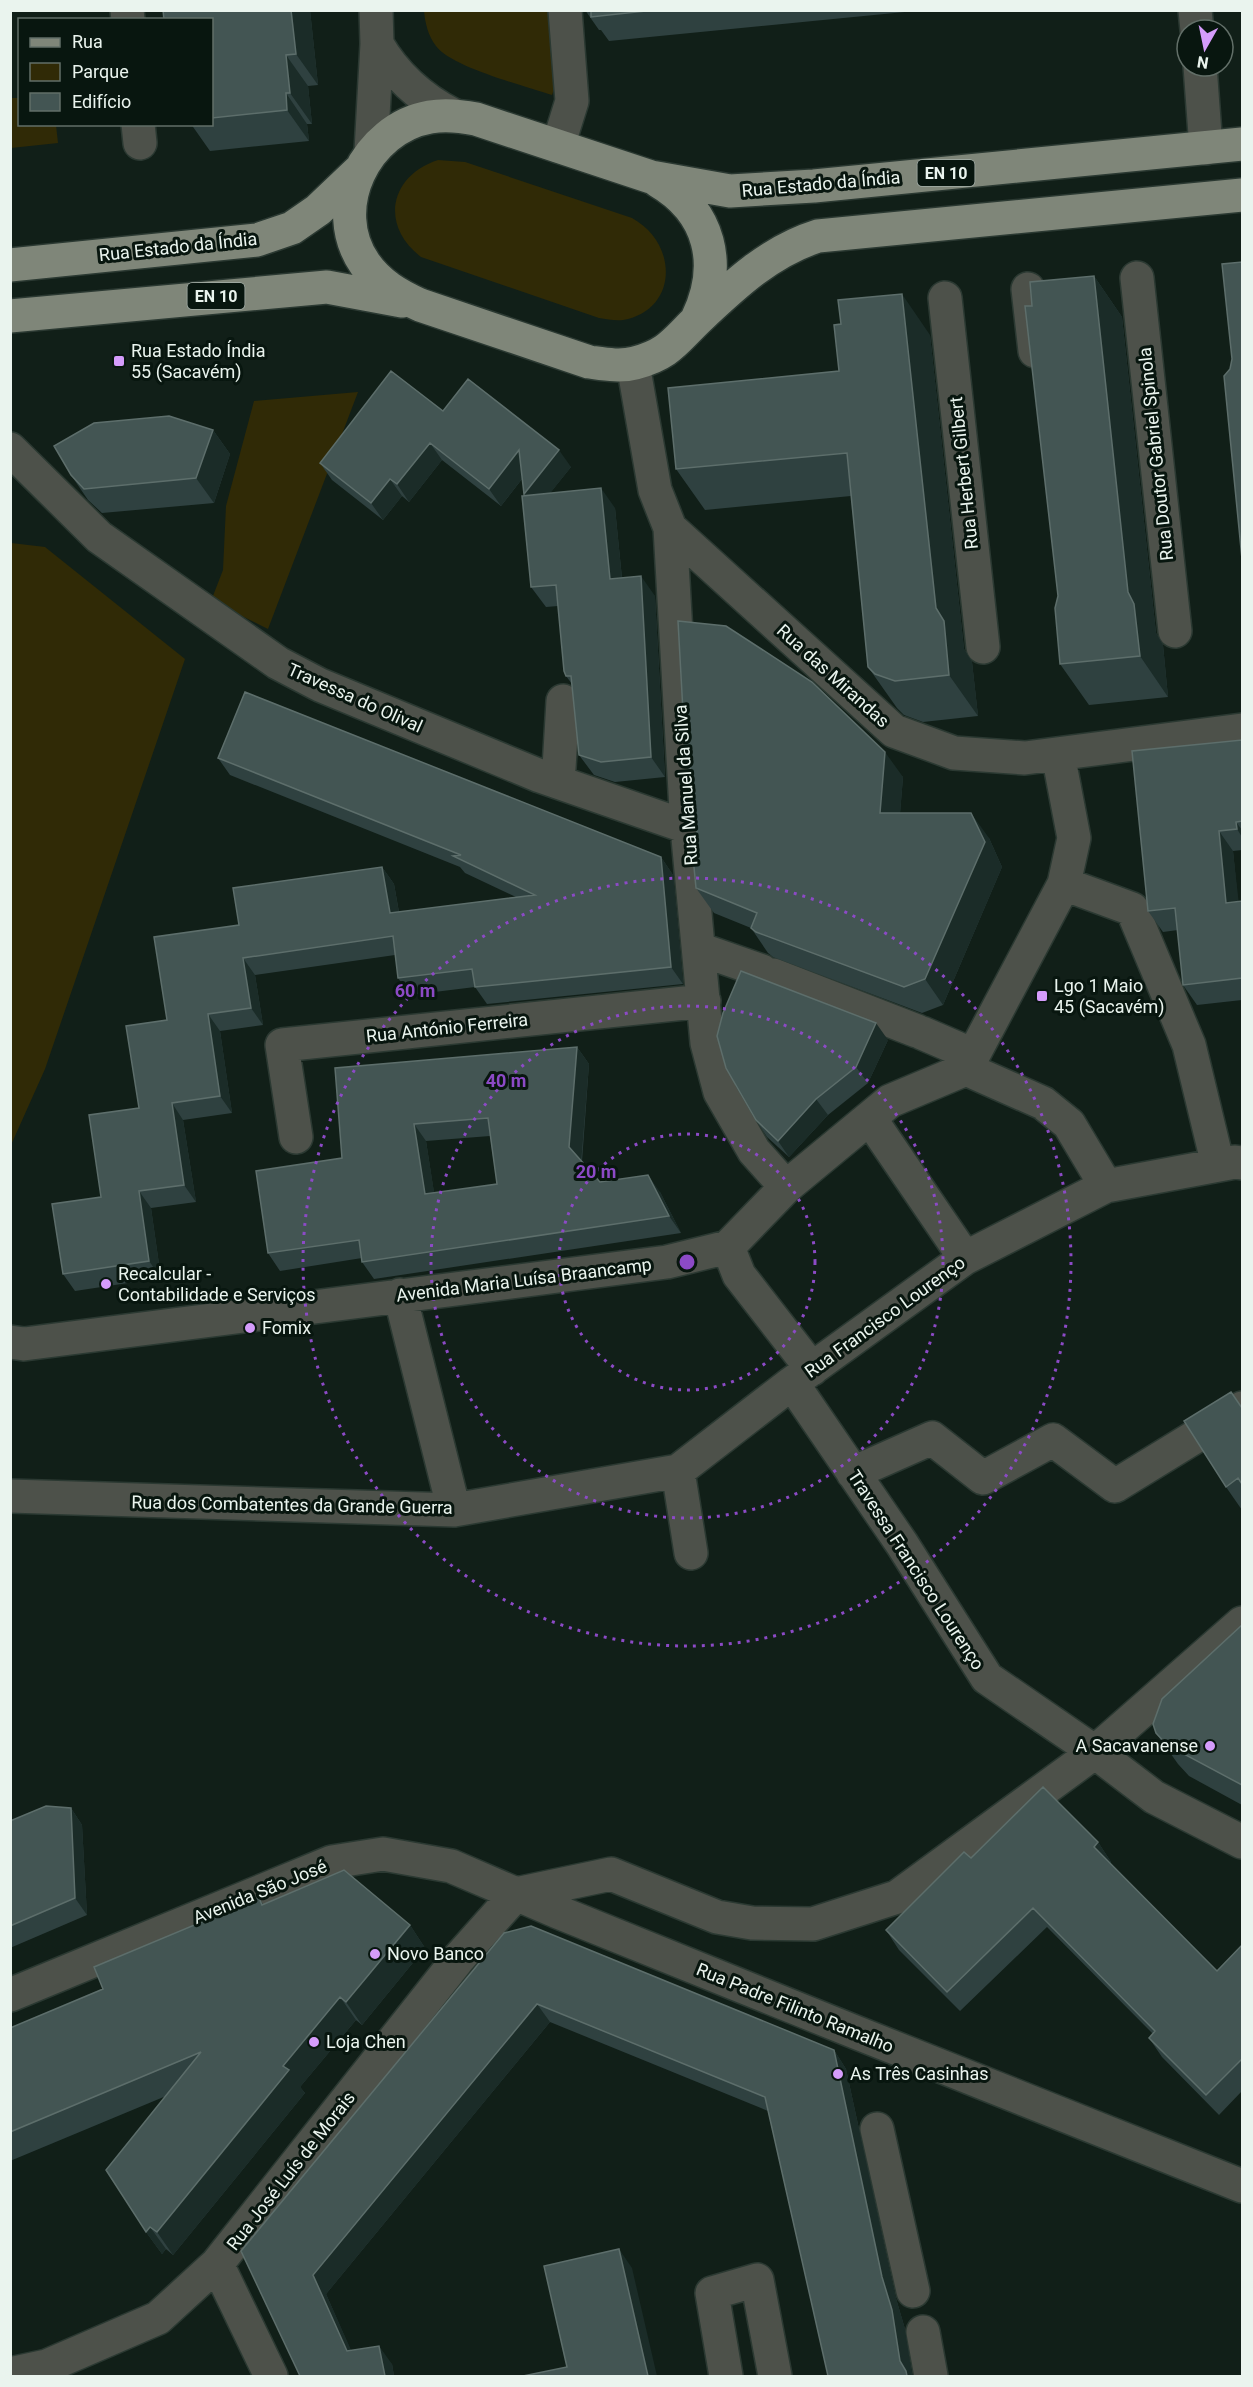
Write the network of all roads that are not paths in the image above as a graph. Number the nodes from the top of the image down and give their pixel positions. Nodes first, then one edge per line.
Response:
1 (376, 10) edge
2 (566, 10) edge
3 (377, 44) junction
4 (1201, 78) edge
5 (453, 115) junction
6 (1242, 144) edge
7 (558, 146) junction
8 (1206, 148) junction
9 (365, 161) junction
10 (651, 177) junction
11 (1242, 195) edge
12 (10, 265) edge
13 (1137, 278) dead end
14 (1028, 289) edge
15 (945, 298) dead end
16 (420, 305) junction
17 (10, 316) edge
18 (696, 321) junction
19 (633, 364) junction
20 (1038, 382) edge
21 (10, 449) edge
22 (670, 528) junction
23 (1175, 631) dead end
24 (983, 647) dead end
25 (563, 701) dead end
26 (1242, 730) edge
27 (1058, 754) junction
28 (556, 782) junction
29 (687, 827) junction
30 (1064, 884) junction
31 (699, 949) junction
32 (704, 1001) junction
33 (970, 1062) junction
34 (871, 1120) junction
35 (296, 1137) dead end
36 (1230, 1164) edge
37 (1106, 1186) junction
38 (786, 1187) junction
39 (728, 1247) junction
40 (965, 1258) junction
41 (400, 1295) junction
42 (10, 1342) edge
43 (802, 1376) junction
44 (1242, 1408) edge
45 (678, 1471) junction
46 (853, 1473) junction
47 (12, 1498) edge
48 (454, 1510) junction
49 (691, 1553) dead end
50 (1242, 1623) edge
51 (1095, 1752) junction
52 (1242, 1842) edge
53 (516, 1894) junction
54 (10, 1995) edge
55 (877, 2129) dead end
56 (1242, 2186) edge
57 (217, 2264) junction
58 (913, 2291) dead end
59 (923, 2332) dead end
60 (10, 2374) edge
61 (272, 2376) edge
62 (726, 2376) edge
63 (775, 2376) edge
64 (931, 2376) edge

1 - 3 street
2 - 7 street
3 - 5 street
3 - 9 street
4 - 8 street
5 - 7 main road, Rua Estado da Índia / EN 10
5 - 9 main road, Rua Estado da Índia / EN 10
6 - 8 main road, Rua Estado da Índia / EN 10
7 - 10 main road, Rua Estado da Índia / EN 10
8 - 10 main road, Rua Estado da Índia / EN 10
9 - 12 main road, Rua Estado da Índia / EN 10
9 - 16 main road, Rua Estado da Índia / EN 10
10 - 18 main road, Rua Estado da Índia / EN 10
11 - 18 main road, Rua Estado da Índia / EN 10
13 - 23 street, Rua Doutor Gabriel Spinola
14 - 20 street
15 - 24 street, Rua Herbert Gilbert
16 - 17 main road, Rua Estado da Índia / EN 10
16 - 19 main road, Rua Estado da Índia / EN 10
18 - 19 main road, Rua Estado da Índia / EN 10
19 - 22 street, Rua Manuel da Silva
21 - 28 street, Travessa do Olival
22 - 27 street, Rua das Mirandas
22 - 29 street, Rua Manuel da Silva
25 - 28 street
26 - 27 street, Rua das Mirandas
27 - 30 street
28 - 29 street, Travessa do Olival
29 - 31 street, Rua Manuel da Silva
30 - 33 street
30 - 36 street
31 - 32 street, Rua Manuel da Silva
31 - 33 street
32 - 35 street, Rua António Ferreira
32 - 38 street, Rua Manuel da Silva
33 - 34 street
33 - 37 street
34 - 38 street
34 - 40 street
36 - 37 street, Rua Francisco Lourenço
37 - 40 street, Rua Francisco Lourenço
38 - 39 street
39 - 41 street, Avenida Maria Luísa Braancamp
39 - 43 street, Travessa Francisco Lourenço
40 - 43 street, Rua Francisco Lourenço
41 - 42 street, Avenida Maria Luísa Braancamp
41 - 48 street
43 - 45 street, Rua Francisco Lourenço
43 - 46 street, Travessa Francisco Lourenço
44 - 46 street
45 - 48 street, Rua dos Combatentes da Grande Guerra
45 - 49 street
46 - 51 street, Travessa Francisco Lourenço
47 - 48 street, Rua dos Combatentes da Grande Guerra
50 - 51 street
51 - 52 street, Travessa Francisco Lourenço
51 - 53 street
53 - 54 street, Avenida São José
53 - 56 street, Rua Padre Filinto Ramalho
53 - 57 street, Rua José Luís de Morais
55 - 58 street
57 - 60 street, Rua José Luís de Morais
57 - 61 street
59 - 64 street
62 - 63 street

